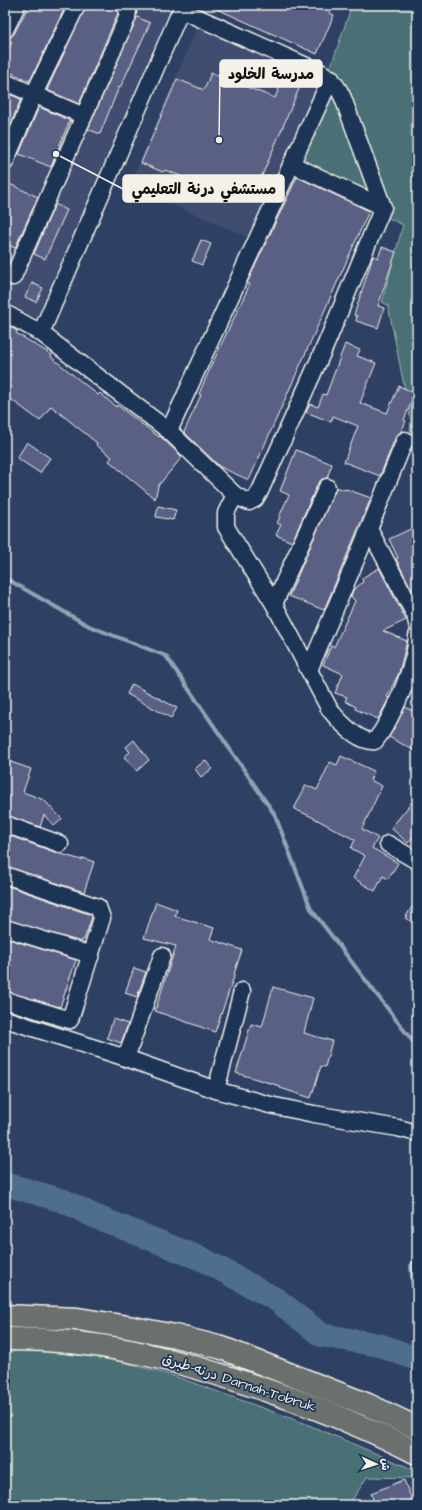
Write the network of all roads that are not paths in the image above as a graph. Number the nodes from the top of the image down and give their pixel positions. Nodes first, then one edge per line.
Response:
1 (16, 5) edge
2 (77, 5) edge
3 (124, 5) edge
4 (182, 8) edge
5 (5, 30) edge
6 (331, 78) junction
7 (5, 82) edge
8 (34, 94) junction
9 (84, 116) junction
10 (5, 162) edge
11 (291, 164) junction
12 (383, 207) junction
13 (13, 276) dead end
14 (5, 313) edge
15 (41, 333) junction
16 (169, 431) junction
17 (405, 440) dead end
18 (327, 487) dead end
19 (235, 495) junction
20 (369, 529) junction
21 (274, 604) junction
22 (417, 624) edge
23 (417, 636) edge
24 (308, 670) junction
25 (5, 824) edge
26 (60, 844) dead end
27 (388, 844) dead end
28 (415, 855) edge
29 (5, 875) edge
30 (5, 928) edge
31 (91, 955) junction
32 (162, 956) dead end
33 (242, 991) dead end
34 (5, 1000) edge
35 (5, 1019) edge
36 (126, 1058) junction
37 (216, 1090) junction
38 (417, 1133) edge
39 (5, 1316) edge
40 (5, 1339) edge
41 (417, 1428) edge
42 (417, 1453) edge

1 - 5 street
2 - 8 street
3 - 9 street
4 - 6 street
4 - 15 street
6 - 11 street
6 - 12 street
7 - 8 street
8 - 9 street
8 - 10 street
9 - 13 street
11 - 12 street
11 - 16 street
12 - 19 street
14 - 15 street
15 - 16 street
16 - 19 street
17 - 20 street
18 - 21 street
19 - 21 street
20 - 22 street
20 - 24 street
21 - 24 street
23 - 24 street
25 - 26 street
27 - 28 street
29 - 31 street
30 - 31 street
31 - 34 street
32 - 36 street
33 - 37 street
35 - 36 street
36 - 37 street
37 - 38 street
39 - 41 highway, درنه-طبرق Darnah-Tobruk
40 - 42 highway, درنه-طبرق Darnah-Tobruk

